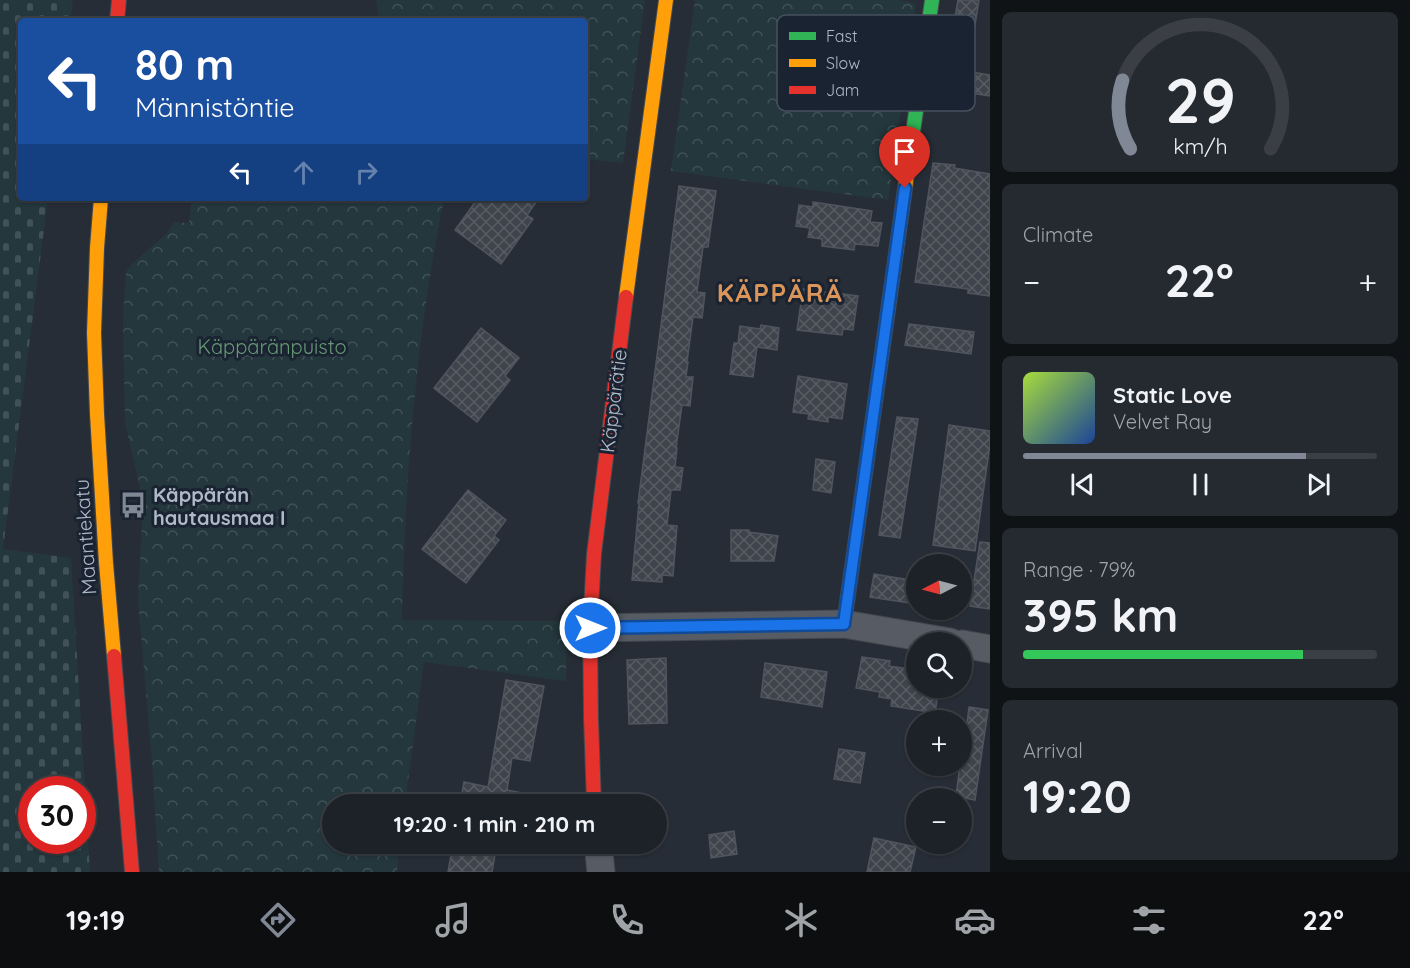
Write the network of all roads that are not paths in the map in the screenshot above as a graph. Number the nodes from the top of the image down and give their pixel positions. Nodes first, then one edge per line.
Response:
1 (119, 0) edge
2 (666, 0) edge
3 (932, 0) edge
4 (930, 15) edge
5 (117, 18) edge
6 (916, 111) edge
7 (101, 201) edge
8 (844, 624) junction
9 (590, 628) junction
10 (906, 635) edge
11 (972, 646) edge
12 (990, 649) edge
13 (594, 794) edge
14 (599, 854) edge
15 (132, 872) edge
16 (601, 872) edge

1 - 5 street
2 - 9 street, Käppärätie
3 - 4 street
6 - 8 street
7 - 15 street, Maantiekatu
8 - 9 street
8 - 10 street
9 - 13 street, Käppärätie
11 - 12 street
14 - 16 street

